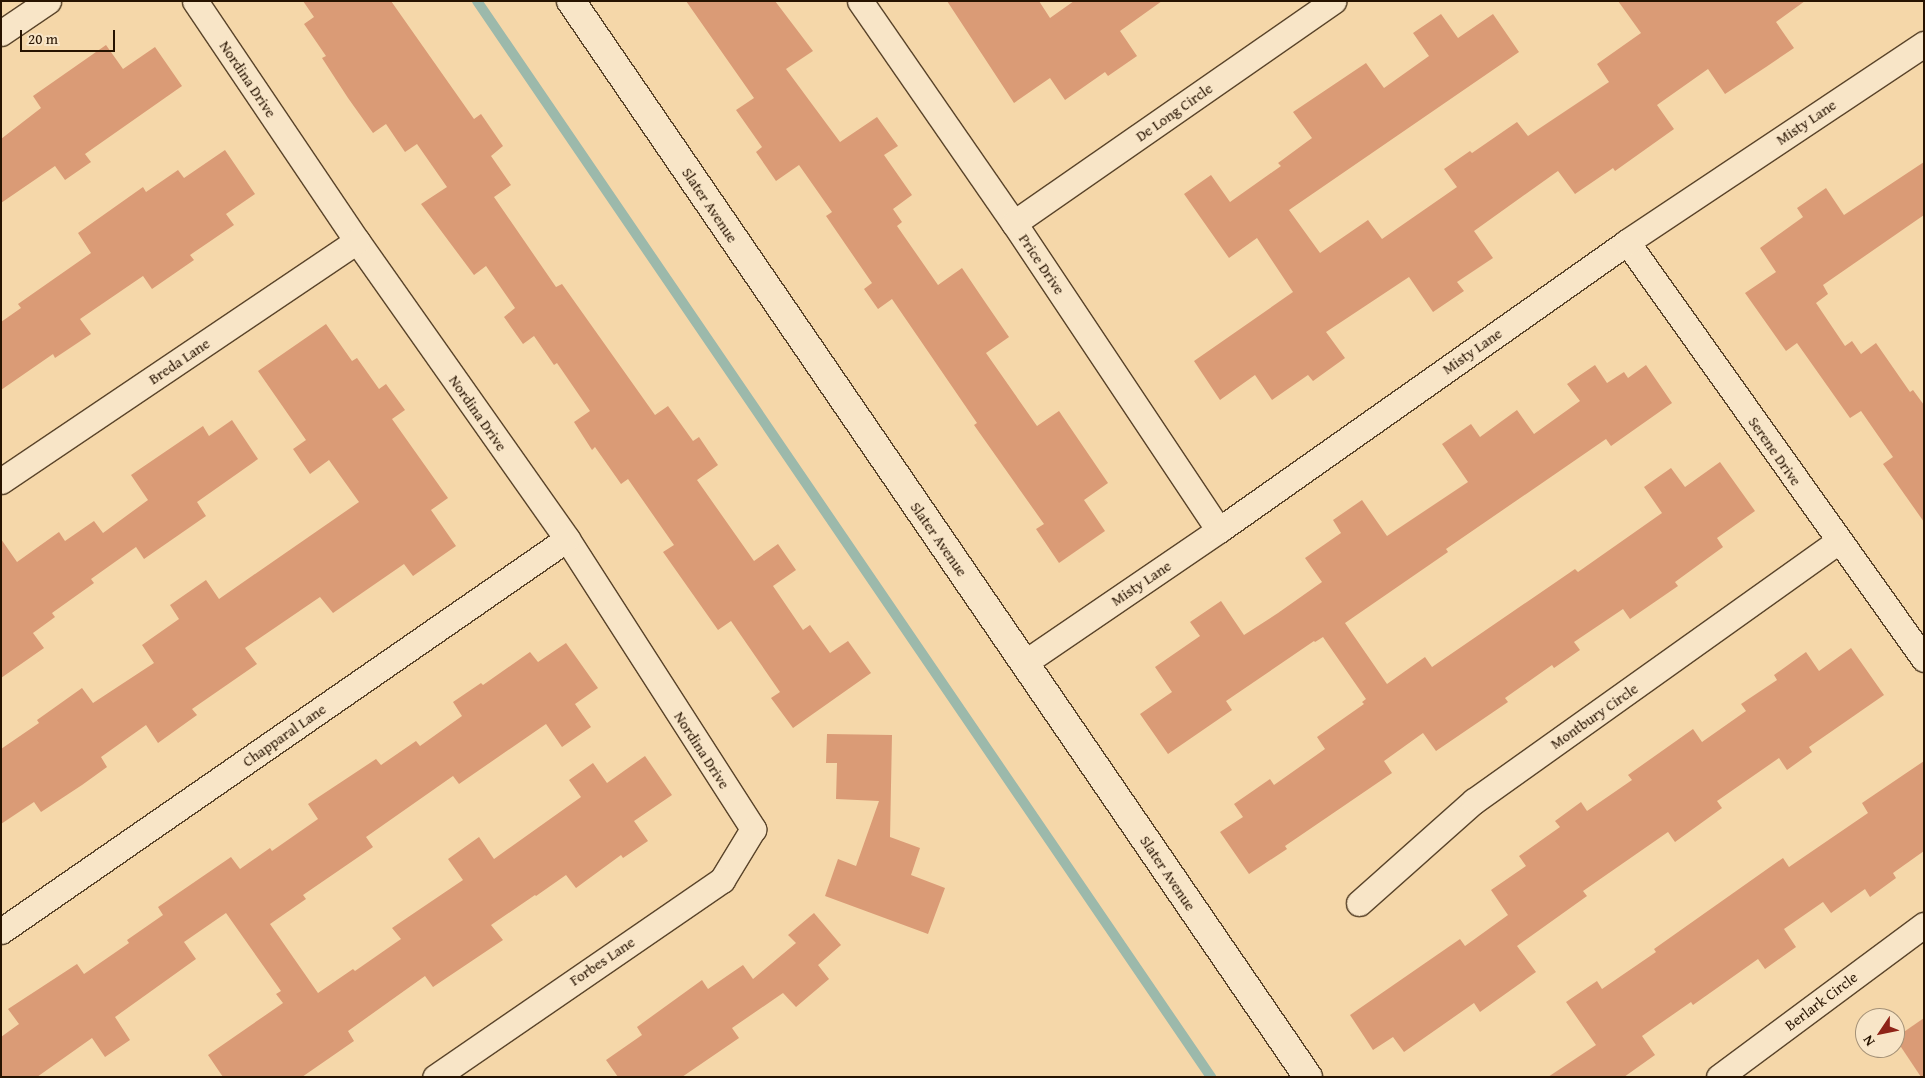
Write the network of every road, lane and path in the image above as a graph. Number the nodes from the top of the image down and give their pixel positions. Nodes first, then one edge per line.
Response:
1 (48, 1) edge
2 (195, 1) edge
3 (571, 1) edge
4 (860, 1) edge
5 (1333, 1) edge
6 (1, 33) edge
7 (1924, 44) edge
8 (1014, 223) junction
9 (357, 241) junction
10 (1627, 242) junction
11 (1, 481) edge
12 (1219, 530) junction
13 (567, 539) junction
14 (1839, 541) junction
15 (1924, 658) edge
16 (1024, 663) junction
17 (753, 829) joint
18 (1359, 903) dead end
19 (1924, 925) edge
20 (1, 931) edge
21 (435, 1077) edge
22 (1308, 1077) edge
23 (1719, 1077) edge

1 - 6 street
2 - 9 street, Nordina Drive
3 - 16 street, Slater Avenue
4 - 8 street, Price Drive
5 - 8 street, De Long Circle
7 - 10 street, Misty Lane
8 - 12 street, Price Drive
9 - 11 street, Breda Lane
9 - 13 street, Nordina Drive
10 - 12 street, Misty Lane
10 - 14 street, Serene Drive
12 - 16 street, Misty Lane
13 - 17 street, Nordina Drive
13 - 20 street, Chapparal Lane
14 - 15 street, Serene Drive
14 - 18 street, Montbury Circle
16 - 22 street, Slater Avenue
17 - 21 street, Forbes Lane
19 - 23 street, Berlark Circle

